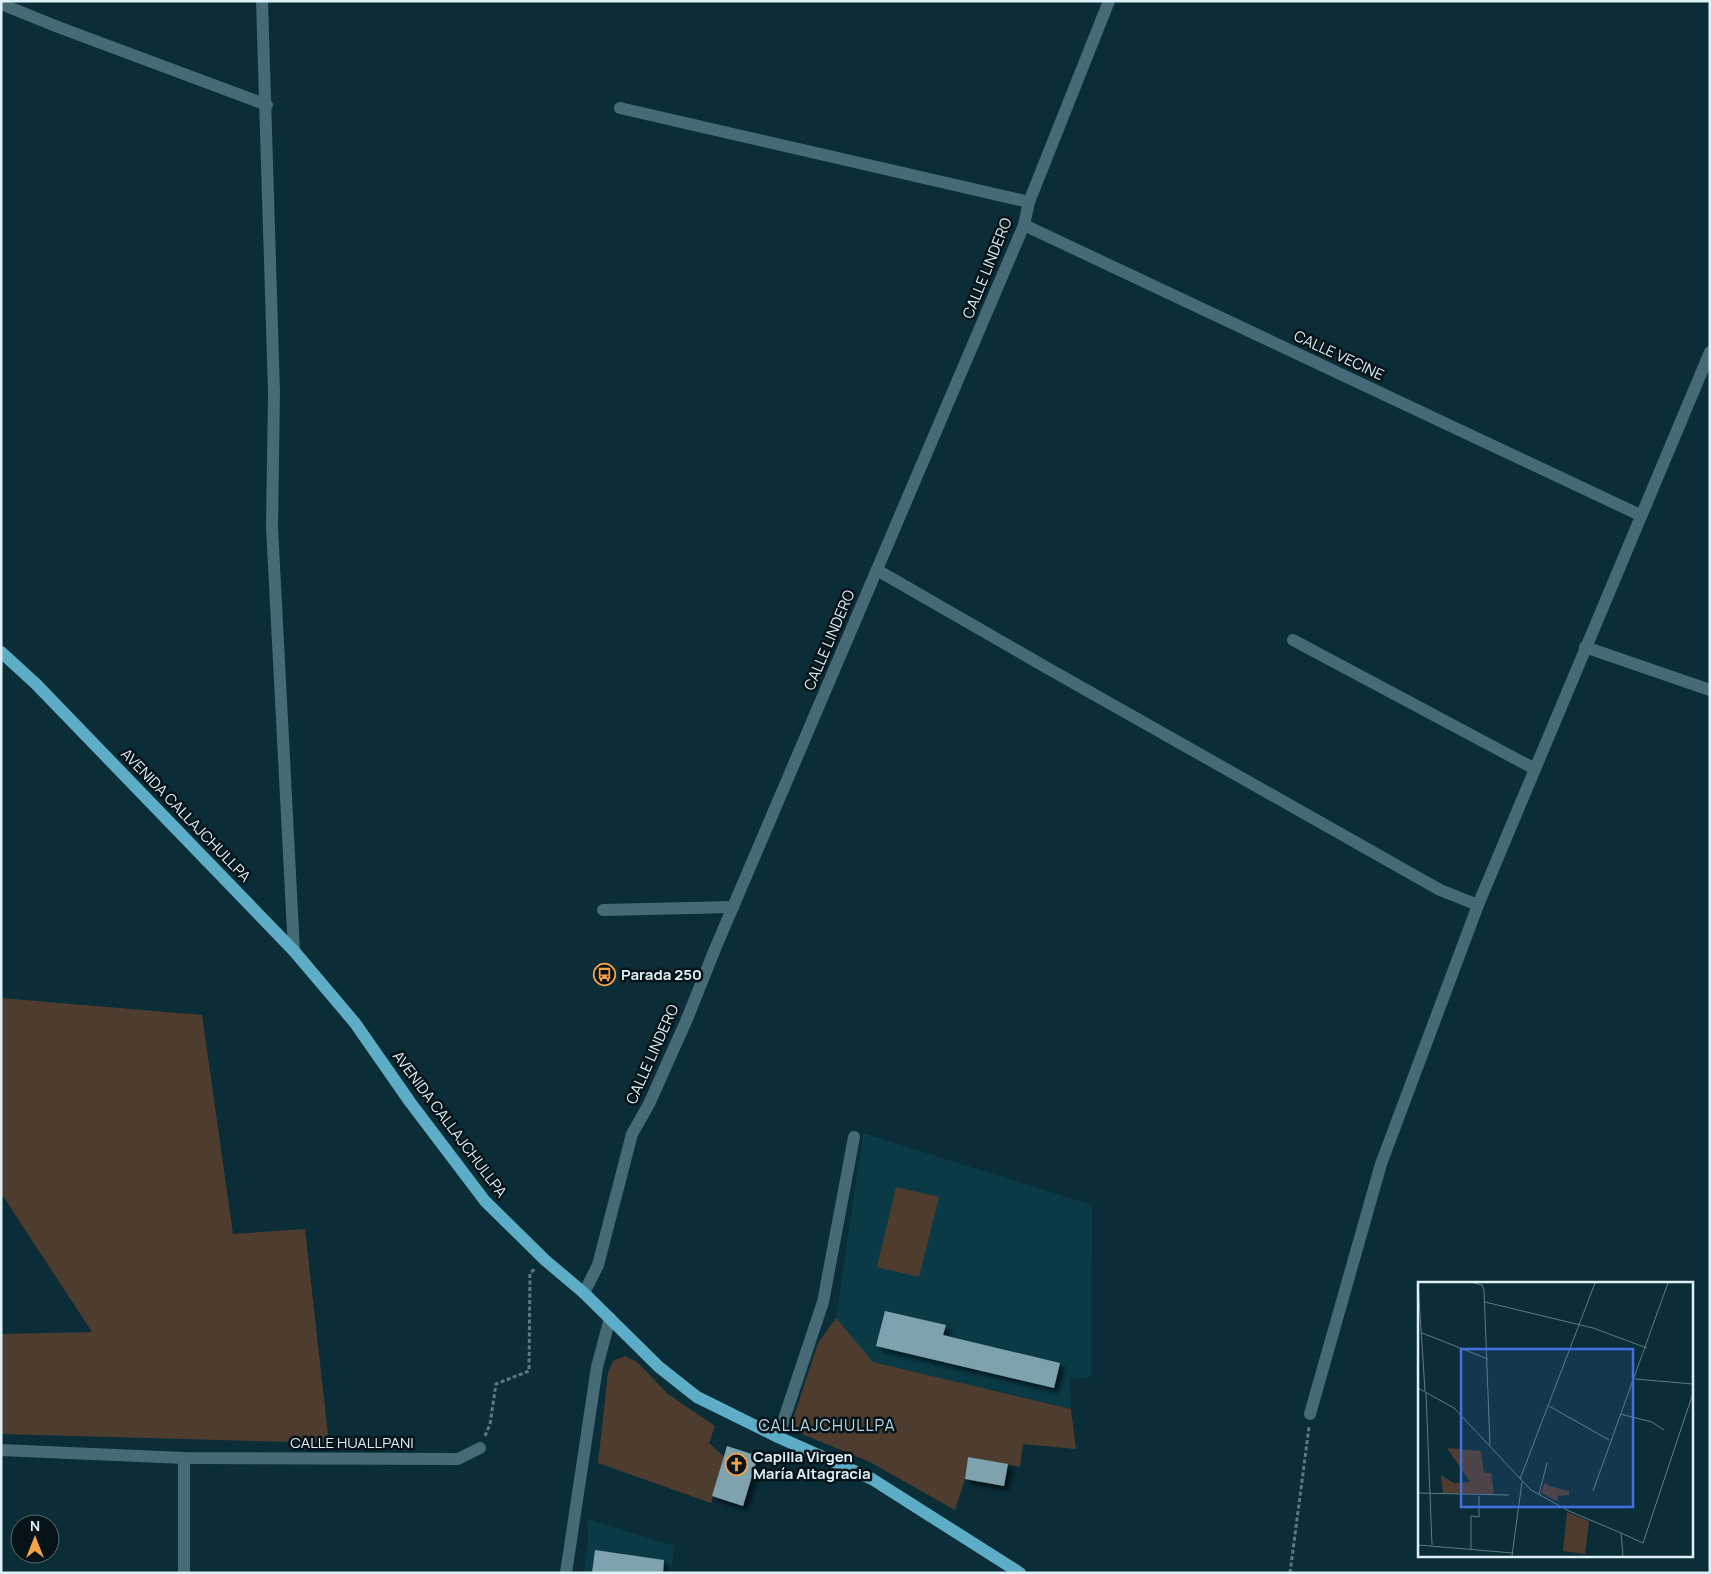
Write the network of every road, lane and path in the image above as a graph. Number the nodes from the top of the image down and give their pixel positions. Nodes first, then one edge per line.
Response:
1 (262, 1) edge
2 (1109, 1) edge
3 (1, 4) edge
4 (267, 105) junction
5 (620, 108) dead end
6 (1029, 202) junction
7 (1024, 225) junction
8 (1710, 352) edge
9 (1640, 515) junction
10 (876, 570) junction
11 (1293, 640) dead end
12 (1585, 647) junction
13 (1, 652) edge
14 (1710, 690) edge
15 (1535, 768) junction
16 (1478, 905) junction
17 (732, 907) junction
18 (603, 910) dead end
19 (294, 952) junction
20 (854, 1137) dead end
21 (545, 1260) junction
22 (584, 1293) junction
23 (610, 1318) junction
24 (1310, 1414) joint
25 (778, 1437) junction
26 (480, 1448) joint
27 (1, 1450) edge
28 (184, 1458) junction
29 (184, 1573) edge
30 (566, 1573) edge
31 (1020, 1573) edge
32 (1290, 1573) edge

1 - 4 street
2 - 6 street, CALLE LINDERO
3 - 4 street
4 - 19 street
5 - 6 street
6 - 7 street, CALLE LINDERO
7 - 9 street, CALLE VECINE
7 - 10 street, CALLE LINDERO
8 - 9 street
9 - 12 street
10 - 16 street
10 - 17 street, CALLE LINDERO
11 - 15 street
12 - 14 street
12 - 15 street
13 - 19 main road, AVENIDA CALLAJCHULLPA
15 - 16 street
16 - 24 street
17 - 18 street
17 - 22 street, CALLE LINDERO
19 - 21 main road, AVENIDA CALLAJCHULLPA
20 - 25 street
21 - 22 main road, AVENIDA CALLAJCHULLPA
21 - 26 path
22 - 23 main road, AVENIDA CALLAJCHULLPA
23 - 25 main road, AVENIDA CALLAJCHULLPA
23 - 30 street
24 - 32 path
25 - 31 main road, AVENIDA CALLAJCHULLPA
26 - 28 street, CALLE HUALLPANI
27 - 28 street, CALLE HUALLPANI
28 - 29 street

